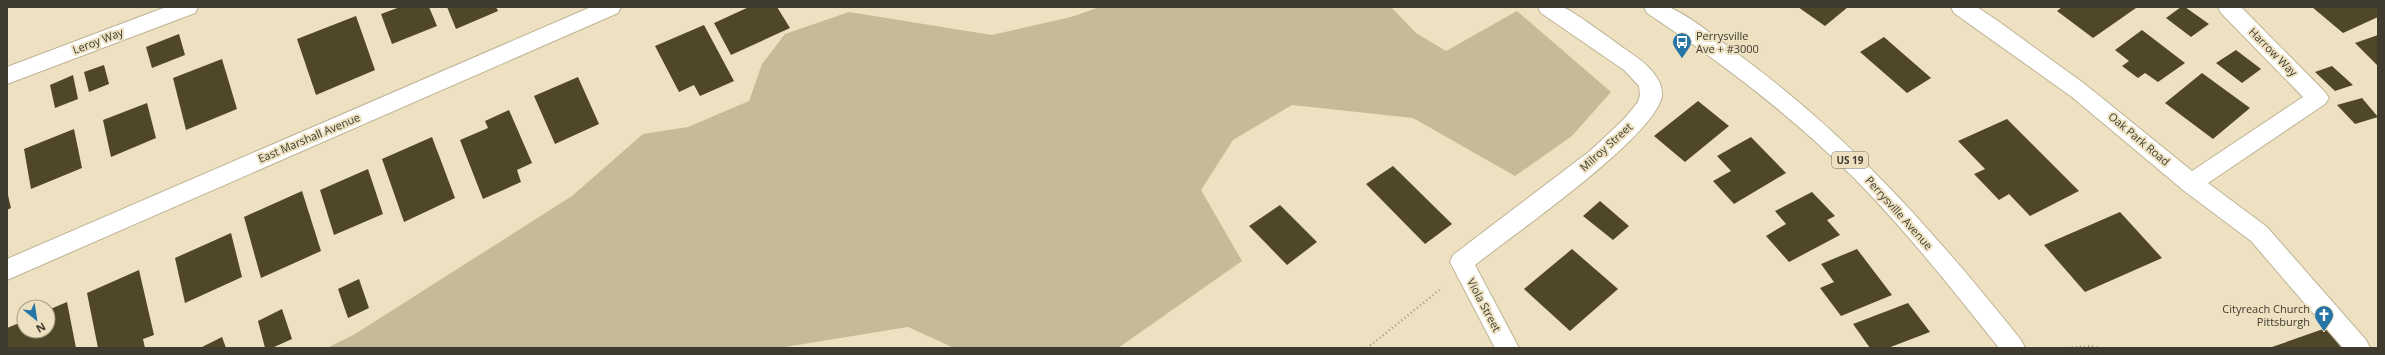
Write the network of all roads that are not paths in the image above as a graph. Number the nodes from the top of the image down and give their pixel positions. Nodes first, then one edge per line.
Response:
1 (188, 7) edge
2 (611, 7) edge
3 (1548, 7) edge
4 (1654, 7) edge
5 (1961, 7) edge
6 (2228, 7) edge
7 (7, 76) edge
8 (2191, 183) junction
9 (1461, 262) joint
10 (7, 270) edge
11 (1507, 348) edge
12 (2012, 348) edge
13 (2358, 348) edge

1 - 7 street, Leroy Way
2 - 10 street, East Marshall Avenue
3 - 9 street, Milroy Street
4 - 12 street, Perrysville Avenue / US 19
5 - 8 street, Oak Park Road
6 - 8 street, Harrow Way
8 - 13 street, Oak Park Road
9 - 11 street, Viola Street

